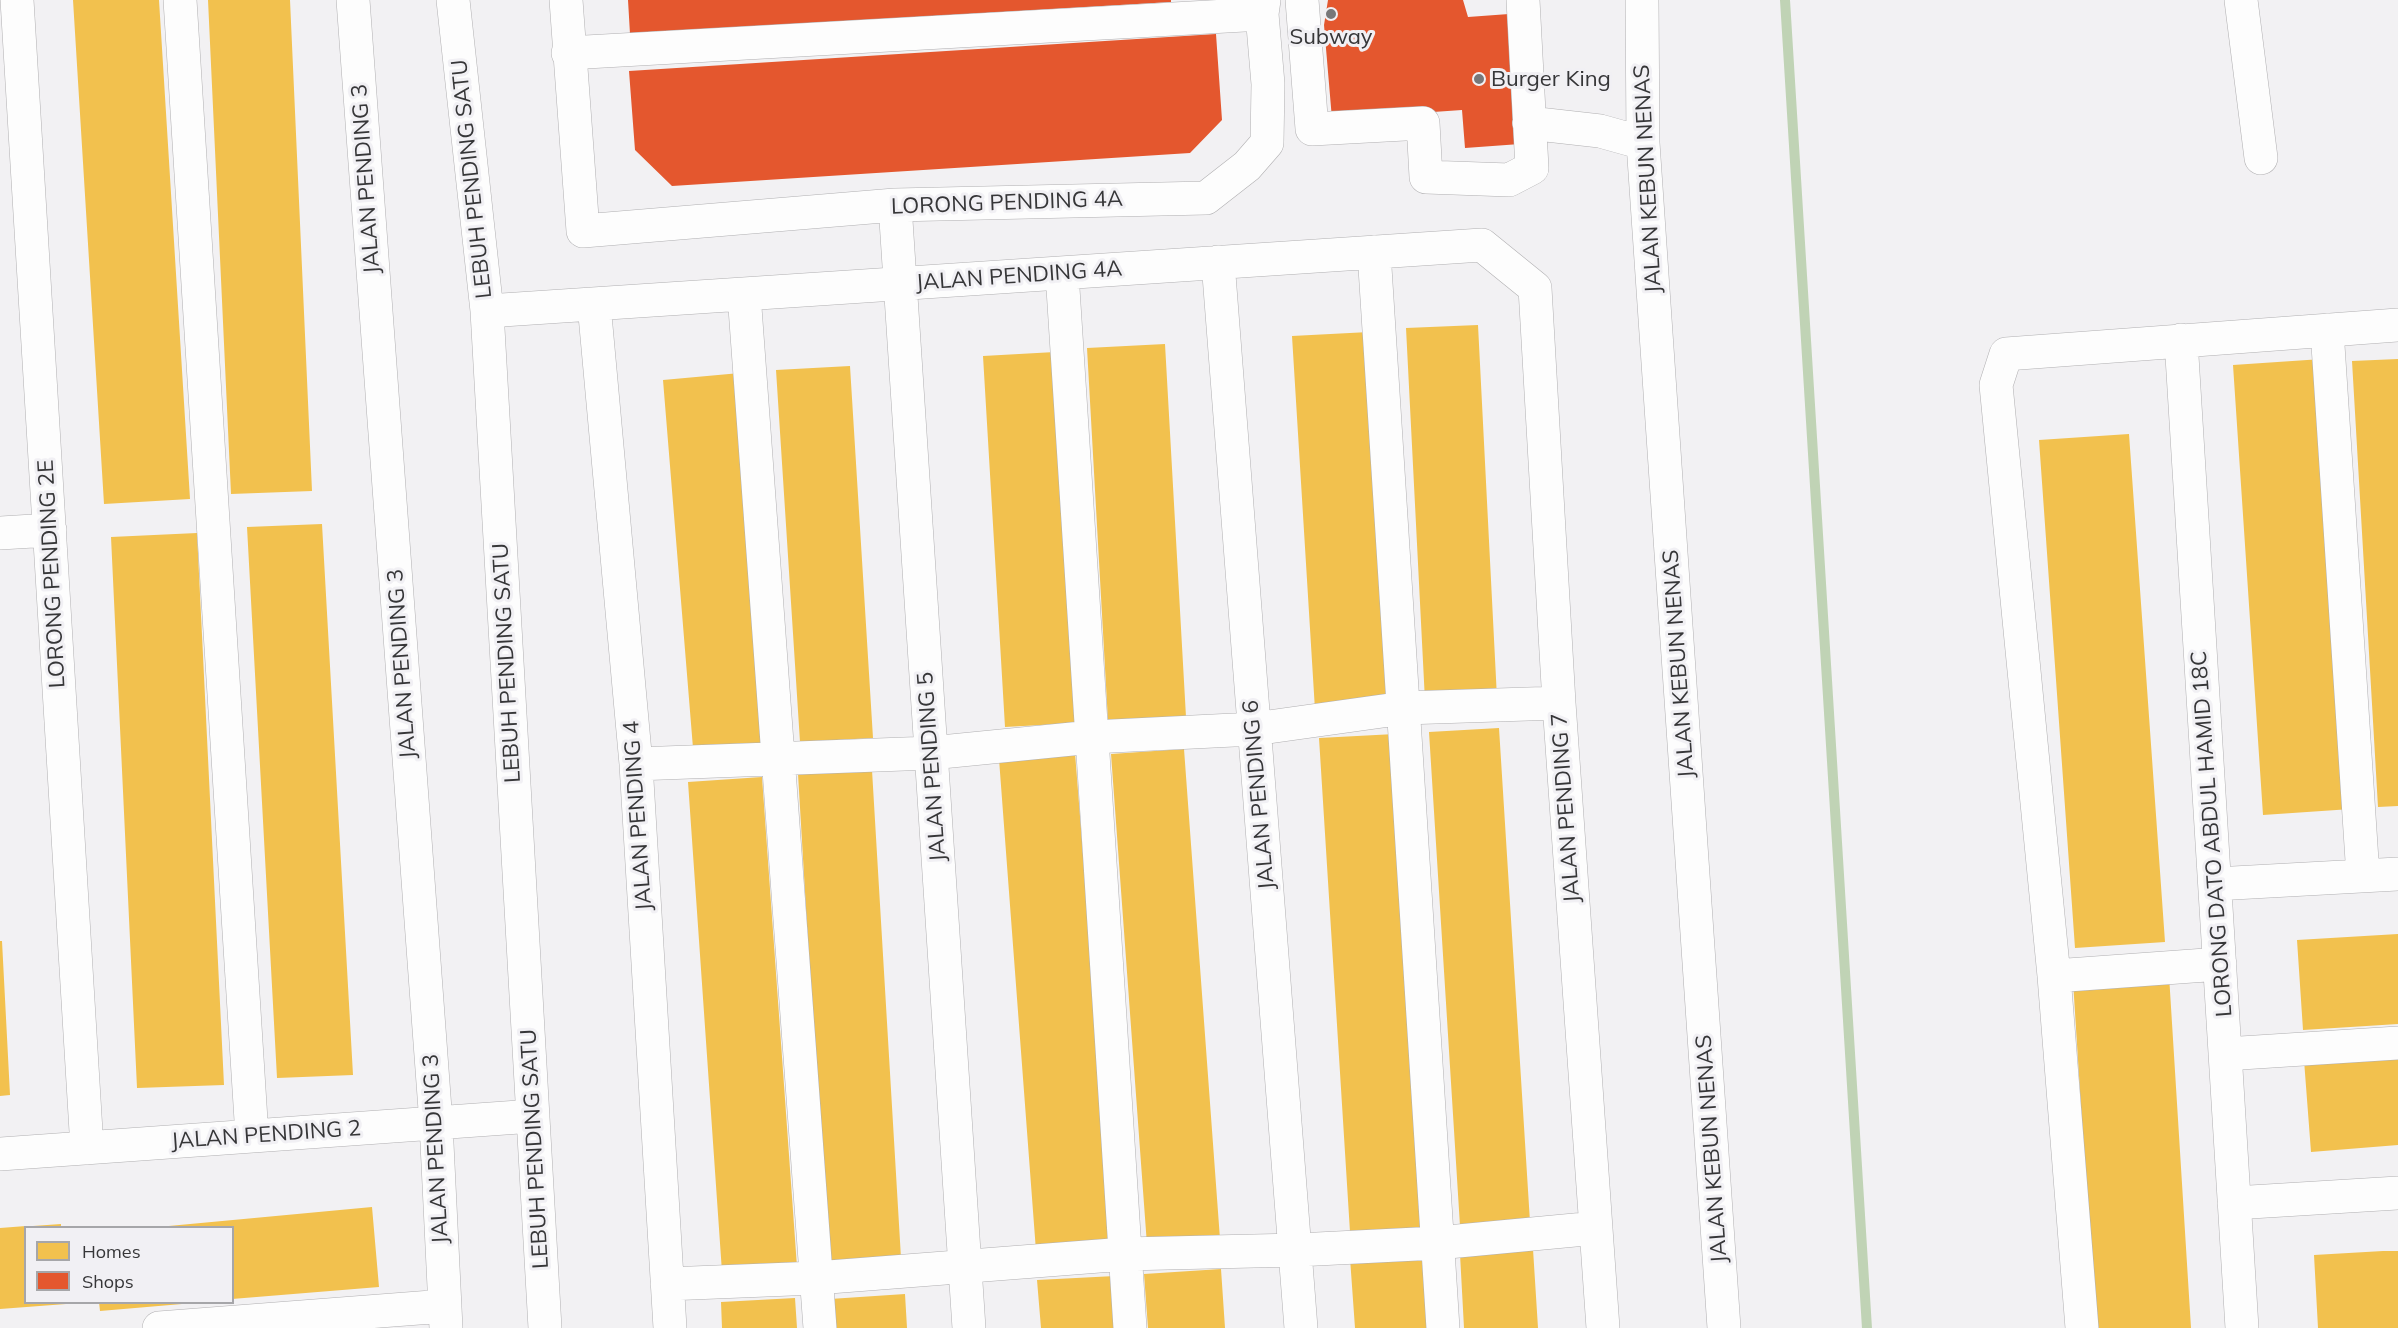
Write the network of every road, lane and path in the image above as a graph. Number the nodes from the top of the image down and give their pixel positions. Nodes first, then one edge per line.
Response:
1 (17, 0) edge
2 (180, 0) edge
3 (353, 0) edge
4 (453, 0) edge
5 (566, 0) edge
6 (1302, 0) edge
7 (1523, 0) edge
8 (1642, 0) edge
9 (2241, 0) edge
10 (1263, 7) edge
11 (568, 53) junction
12 (1529, 123) junction
13 (1643, 143) junction
14 (2261, 158) dead end
15 (895, 206) junction
16 (1374, 252) junction
17 (1218, 262) junction
18 (1062, 273) junction
19 (901, 283) junction
20 (1535, 288) joint
21 (744, 294) junction
22 (594, 304) junction
23 (487, 311) junction
24 (2398, 325) edge
25 (2327, 330) junction
26 (2181, 340) junction
27 (50, 530) junction
28 (0, 533) edge
29 (1559, 703) junction
30 (1404, 708) junction
31 (1254, 729) junction
32 (1092, 737) junction
33 (931, 753) junction
34 (778, 759) junction
35 (636, 764) junction
36 (2398, 874) edge
37 (2363, 876) junction
38 (2215, 884) junction
39 (2220, 964) junction
40 (2054, 976) junction
41 (2398, 1043) edge
42 (2225, 1054) junction
43 (533, 1116) junction
44 (436, 1123) junction
45 (252, 1137) junction
46 (87, 1148) junction
47 (0, 1154) edge
48 (2398, 1193) edge
49 (2234, 1203) junction
50 (1596, 1228) junction
51 (1437, 1243) junction
52 (1297, 1250) junction
53 (1125, 1254) junction
54 (965, 1267) junction
55 (816, 1278) junction
56 (668, 1284) junction
57 (445, 1317) edge
58 (159, 1328) edge
59 (545, 1328) edge
60 (670, 1328) edge
61 (820, 1328) edge
62 (969, 1328) edge
63 (1130, 1328) edge
64 (1301, 1328) edge
65 (1443, 1328) edge
66 (1603, 1328) edge
67 (1724, 1328) edge
68 (2082, 1328) edge
69 (2242, 1328) edge

1 - 27 street, LORONG PENDING 2E
2 - 45 street
3 - 44 street, JALAN PENDING 3
4 - 23 street, LEBUH PENDING SATU
5 - 11 street
6 - 12 street
7 - 12 street
8 - 13 street, JALAN KEBUN NENAS
9 - 14 street
10 - 11 street
10 - 15 street, LORONG PENDING 4A
11 - 15 street, LORONG PENDING 4A
12 - 13 street
13 - 67 street, JALAN KEBUN NENAS
15 - 19 street, JALAN PENDING 5
16 - 17 street, JALAN PENDING 4A
16 - 20 street, JALAN PENDING 4A
16 - 30 street
17 - 18 street, JALAN PENDING 4A
17 - 31 street, JALAN PENDING 6
18 - 19 street, JALAN PENDING 4A
18 - 32 street
19 - 21 street, JALAN PENDING 4A
19 - 33 street, JALAN PENDING 5
20 - 29 street, JALAN PENDING 7
21 - 22 street, JALAN PENDING 4A
21 - 34 street
22 - 23 street, JALAN PENDING 4A
22 - 35 street, JALAN PENDING 4
23 - 43 street, LEBUH PENDING SATU
24 - 25 street
25 - 26 street
25 - 37 street
26 - 38 street, LORONG DATO ABDUL HAMID 18C
26 - 40 street
27 - 28 street
27 - 46 street, LORONG PENDING 2E
29 - 30 street
29 - 50 street, JALAN PENDING 7
30 - 31 street
30 - 51 street
31 - 32 street
31 - 52 street, JALAN PENDING 6
32 - 33 street
32 - 53 street
33 - 34 street
33 - 54 street, JALAN PENDING 5
34 - 35 street
34 - 55 street
35 - 56 street, JALAN PENDING 4
36 - 37 street
37 - 38 street
38 - 39 street, LORONG DATO ABDUL HAMID 18C
39 - 40 street
39 - 42 street, LORONG DATO ABDUL HAMID 18C
40 - 68 street
41 - 42 street
42 - 49 street, LORONG DATO ABDUL HAMID 18C
43 - 44 street, JALAN PENDING 2
43 - 59 street, LEBUH PENDING SATU
44 - 45 street, JALAN PENDING 2
44 - 57 street, JALAN PENDING 3
45 - 46 street, JALAN PENDING 2
46 - 47 street, JALAN PENDING 2
48 - 49 street
49 - 69 street, LORONG DATO ABDUL HAMID 18C
50 - 51 street
50 - 66 street, JALAN PENDING 7
51 - 52 street
51 - 65 street
52 - 53 street
52 - 64 street, JALAN PENDING 6
53 - 54 street
53 - 63 street
54 - 55 street
54 - 62 street, JALAN PENDING 5
55 - 56 street
55 - 61 street
56 - 60 street, JALAN PENDING 4
57 - 58 street

